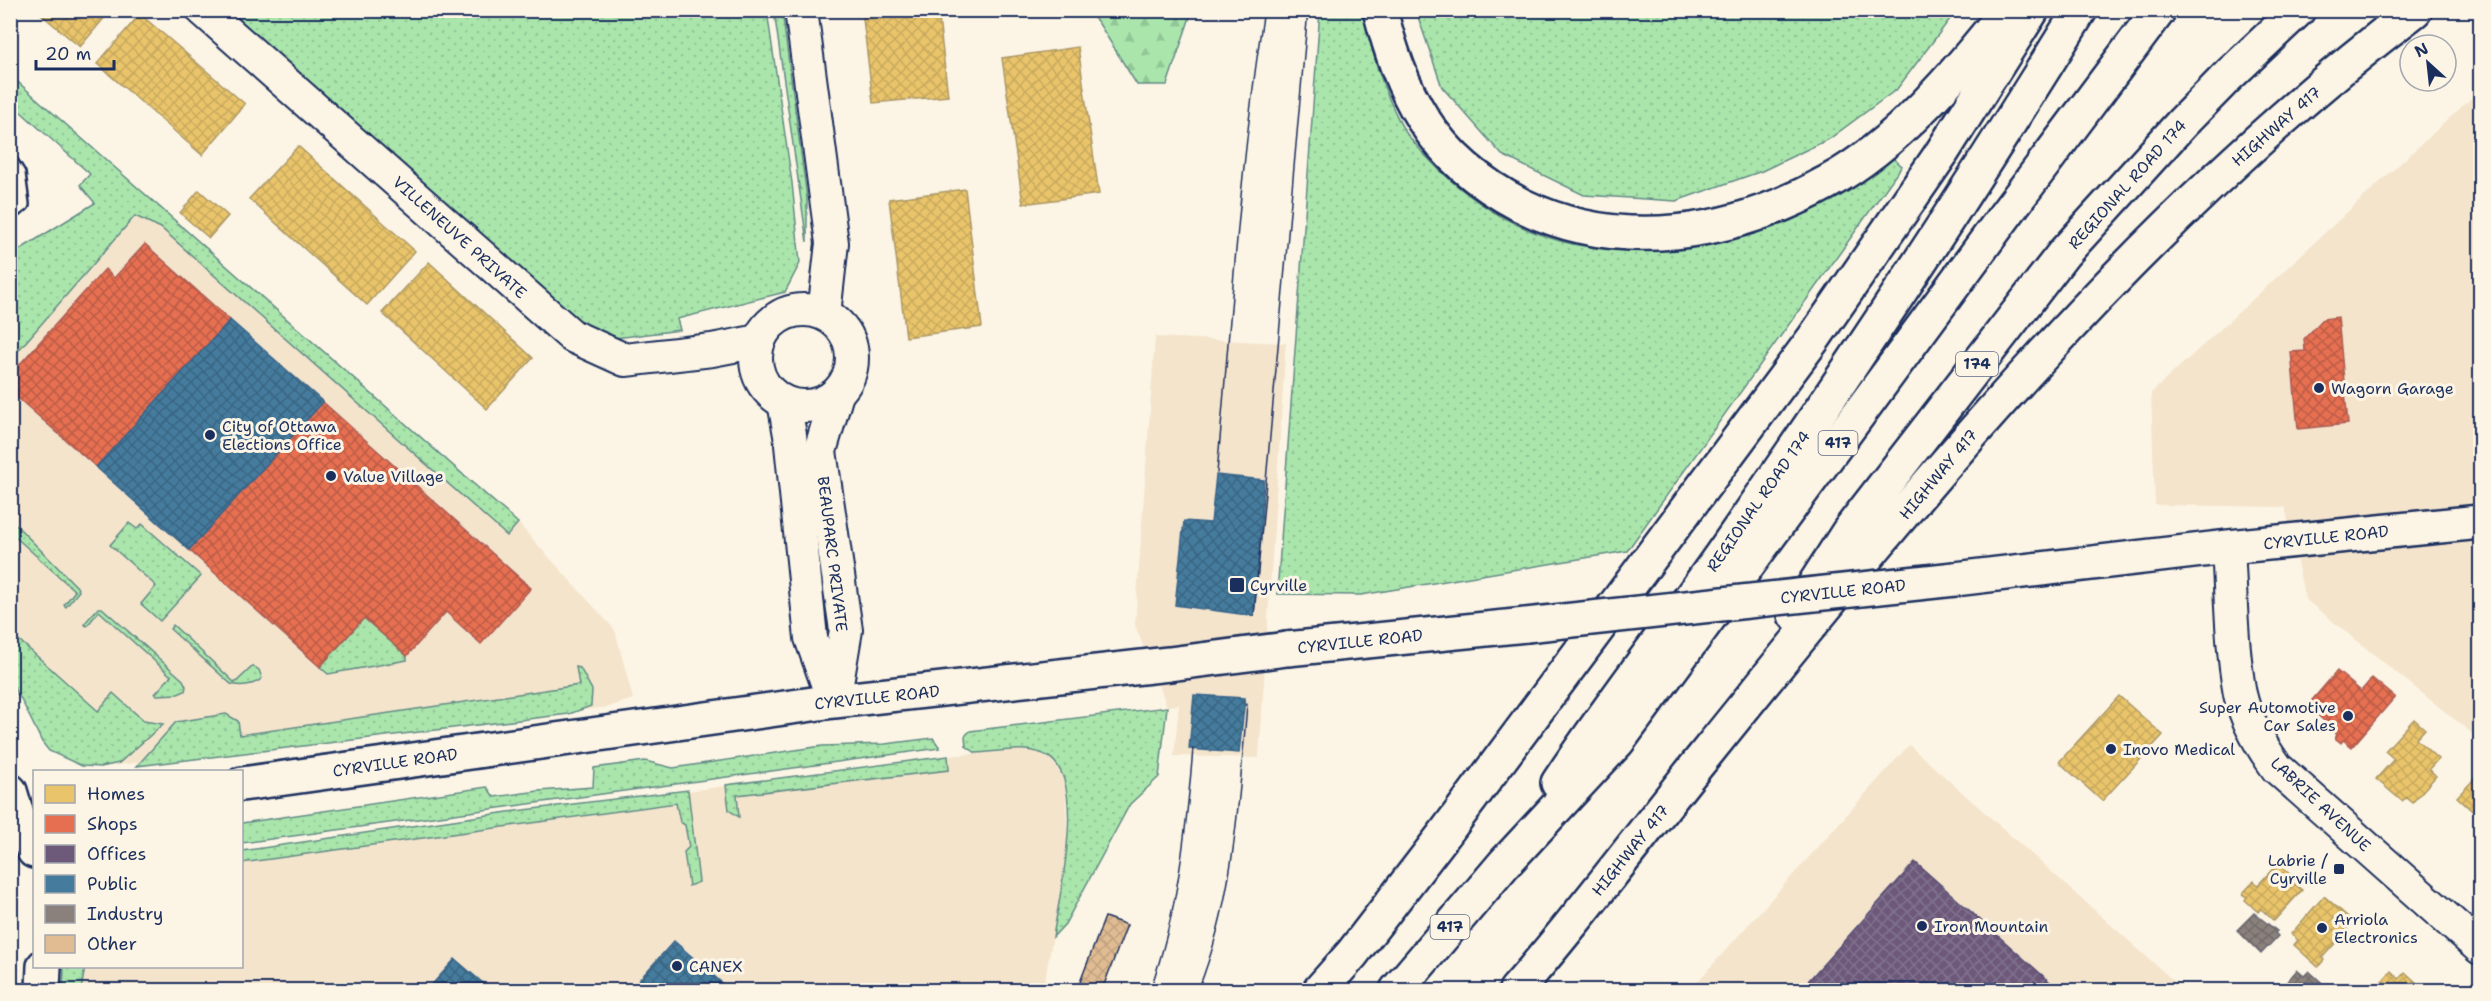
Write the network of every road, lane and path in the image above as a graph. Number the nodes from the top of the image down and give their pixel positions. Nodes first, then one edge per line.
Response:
1 (203, 10) edge
2 (801, 10) edge
3 (1380, 10) edge
4 (2007, 10) edge
5 (2032, 10) edge
6 (2080, 10) edge
7 (2159, 10) edge
8 (2298, 10) edge
9 (2415, 10) edge
10 (10, 163) edge
11 (10, 212) edge
12 (824, 314) junction
13 (759, 341) junction
14 (837, 394) junction
15 (784, 402) junction
16 (2481, 522) edge
17 (2228, 547) junction
18 (834, 701) junction
19 (1704, 756) junction
20 (243, 784) edge
21 (17, 816) edge
22 (33, 849) edge
23 (1504, 864) junction
24 (2481, 948) edge
25 (44, 968) edge
26 (43, 990) edge
27 (1320, 990) edge
28 (1397, 990) edge
29 (1516, 990) edge

1 - 13 street, VILLENEUVE PRIVATE
2 - 12 street
3 - 4 main road
5 - 27 main road
6 - 23 main road, REGIONAL ROAD 174
7 - 23 main road, 417
8 - 19 main road, REGIONAL ROAD 174 / 174
9 - 19 main road, HIGHWAY 417
10 - 11 lane
12 - 13 street
12 - 14 street
13 - 15 street
14 - 15 street
14 - 18 street, BEAUPARC PRIVATE
15 - 18 street, BEAUPARC PRIVATE
16 - 17 main road, CYRVILLE ROAD
17 - 18 main road, CYRVILLE ROAD, bridge
17 - 24 street, LABRIE AVENUE
18 - 20 main road, CYRVILLE ROAD
19 - 29 main road, HIGHWAY 417
21 - 22 main road
23 - 28 main road, 417
25 - 26 main road

